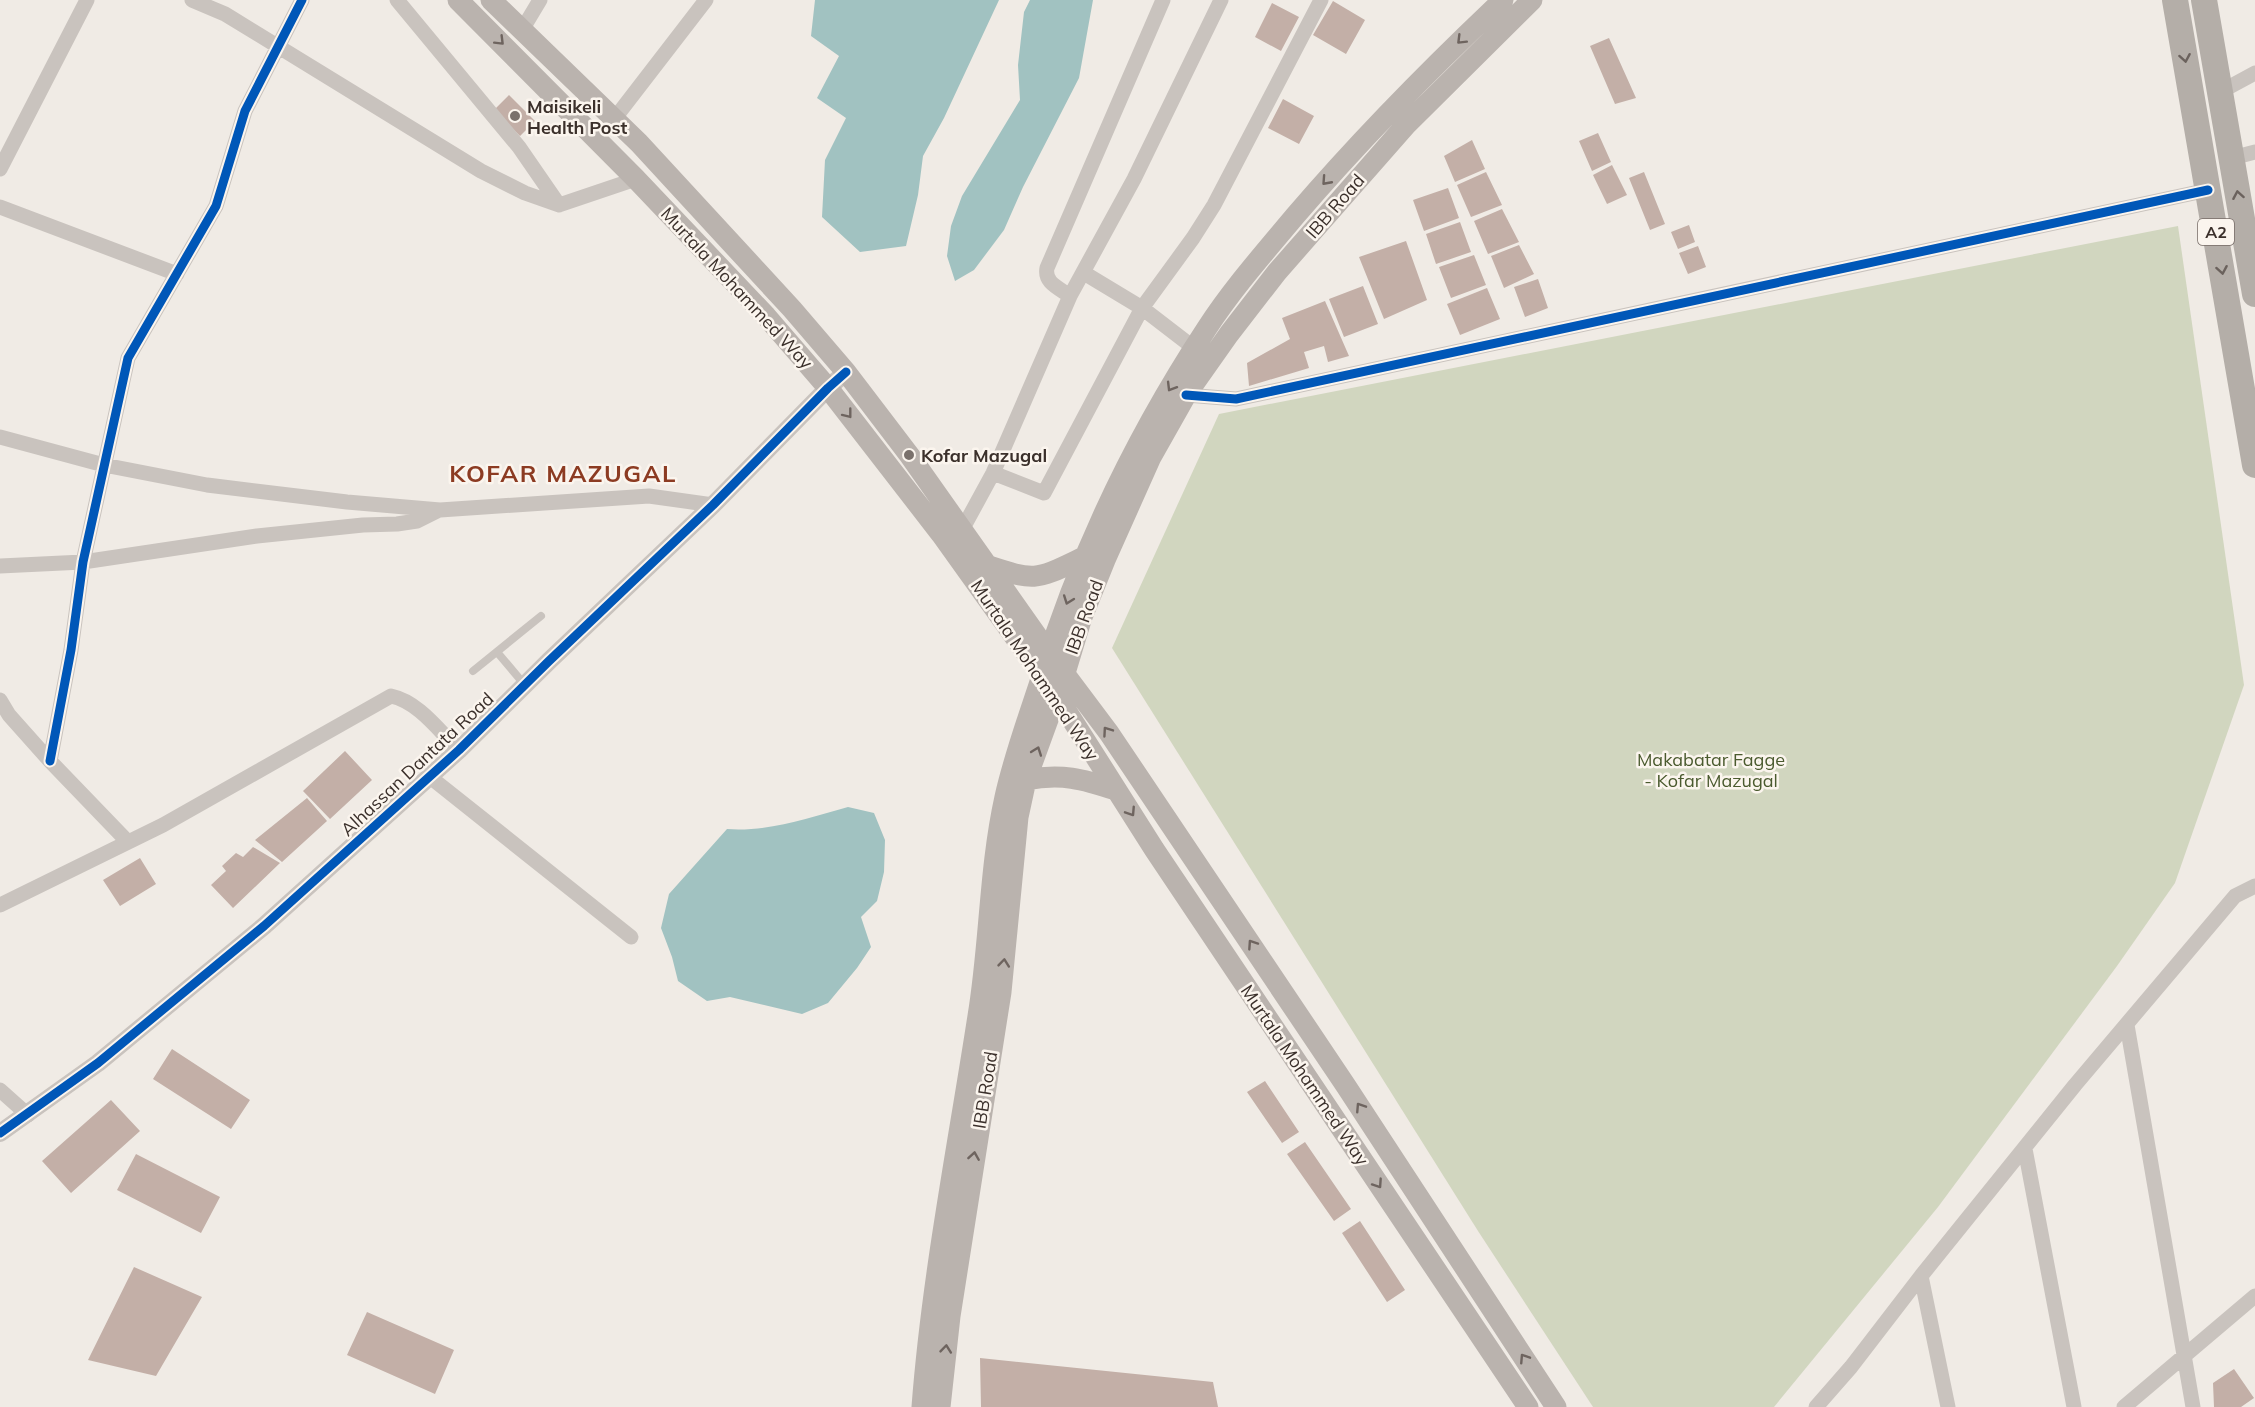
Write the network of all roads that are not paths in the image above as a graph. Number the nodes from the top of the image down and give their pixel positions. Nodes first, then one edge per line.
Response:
1 (87, 0) edge
2 (192, 0) edge
3 (302, 0) edge
4 (397, 0) edge
5 (458, 0) edge
6 (491, 0) edge
7 (540, 0) edge
8 (706, 0) edge
9 (1163, 0) edge
10 (1221, 0) edge
11 (1321, 0) edge
12 (1503, 0) edge
13 (1532, 0) edge
14 (2175, 0) edge
15 (2204, 0) edge
16 (522, 30) junction
17 (278, 46) junction
18 (2255, 73) edge
19 (2220, 93) junction
20 (615, 118) junction
21 (2243, 155) edge
22 (0, 169) edge
23 (636, 179) junction
24 (2208, 190) junction
25 (559, 204) junction
26 (0, 207) edge
27 (1084, 273) junction
28 (177, 274) junction
29 (2255, 294) edge
30 (1070, 296) junction
31 (1142, 308) junction
32 (1194, 348) junction
33 (846, 372) junction
34 (828, 388) junction
35 (1186, 395) junction
36 (0, 437) edge
37 (104, 465) junction
38 (2255, 465) edge
39 (993, 473) junction
40 (713, 505) junction
41 (440, 510) junction
42 (962, 530) junction
43 (1084, 557) junction
44 (83, 562) junction
45 (986, 565) junction
46 (0, 566) edge
47 (541, 616) dead end
48 (497, 652) junction
49 (1049, 653) junction
50 (473, 671) dead end
51 (1065, 673) junction
52 (1042, 675) junction
53 (525, 685) junction
54 (1057, 696) junction
55 (0, 700) edge
56 (459, 750) junction
57 (50, 761) junction
58 (430, 777) junction
59 (1026, 780) junction
60 (1116, 790) junction
61 (128, 842) junction
62 (2255, 886) edge
63 (0, 905) edge
64 (632, 937) dead end
65 (2127, 1025) junction
66 (0, 1090) edge
67 (28, 1115) junction
68 (0, 1133) edge
69 (2025, 1149) junction
70 (1921, 1276) junction
71 (1479, 1288) junction
72 (2255, 1296) edge
73 (1457, 1303) junction
74 (2185, 1355) junction
75 (922, 1407) edge
76 (940, 1407) edge
77 (1528, 1407) edge
78 (1556, 1407) edge
79 (1816, 1407) edge
80 (1948, 1407) edge
81 (2074, 1407) edge
82 (2124, 1407) edge
83 (2193, 1407) edge

1 - 22 street
2 - 17 street
3 - 17 street
4 - 25 street
5 -> 23 main road, Murtala Mohammed Way
6 - 16 main road, Murtala Mohammed Way
7 - 16 street
8 - 20 street
9 - 30 street
10 - 27 street
11 - 31 street
12 -> 32 main road, IBB Road
13 - 35 main road, IBB Road
14 -> 24 highway, A2
15 - 19 highway, A2
16 - 20 main road, Murtala Mohammed Way
17 - 25 street
17 - 28 street
18 - 19 street
19 - 21 highway, A2
20 - 33 main road, Murtala Mohammed Way
29 -> 21 highway, A2
23 - 25 street
23 - 34 main road, Murtala Mohammed Way
24 - 35 street
24 -> 38 highway, A2
26 - 28 street
27 - 30 street
27 - 31 street
28 - 37 street
30 - 39 street
31 - 32 street
31 - 39 street
32 -> 43 main road, IBB Road
33 - 34 street, Alhassan Dantata Road
33 - 42 main road, Murtala Mohammed Way
34 - 40 street, Alhassan Dantata Road
34 -> 52 main road, Murtala Mohammed Way
35 - 51 main road, IBB Road
36 - 37 street
37 - 41 street
37 - 44 street
39 - 42 street
40 - 41 street
40 - 53 street, Alhassan Dantata Road
41 - 44 street
42 - 45 main road, Murtala Mohammed Way
43 - 45 main road
43 -> 49 main road, IBB Road
44 - 46 street
44 - 57 street
45 - 49 main road, Murtala Mohammed Way
47 - 48 lane
48 - 50 lane
48 - 53 lane
49 - 51 main road, Murtala Mohammed Way
49 - 52 main road, IBB Road
51 - 54 main road, IBB Road
71 -> 51 main road, Murtala Mohammed Way
52 - 54 main road, Murtala Mohammed Way
52 - 75 main road, IBB Road
53 - 56 street, Alhassan Dantata Road
59 -> 54 main road, IBB Road
54 - 60 main road, Murtala Mohammed Way
55 - 57 street
56 - 58 street, Alhassan Dantata Road
56 - 61 street
57 - 61 street
58 - 64 street
58 - 67 street, Alhassan Dantata Road
59 - 60 main road
76 -> 59 main road, IBB Road
60 -> 73 main road, Murtala Mohammed Way
61 - 63 street
62 - 65 street
65 - 69 street
65 - 74 street
66 - 67 street
67 - 68 street, Alhassan Dantata Road
69 - 70 street
69 - 81 street
70 - 79 street
70 - 80 street
71 - 73 main road
78 -> 71 main road, Murtala Mohammed Way
72 - 74 street
73 - 77 main road, Murtala Mohammed Way
74 - 82 street
74 - 83 street

